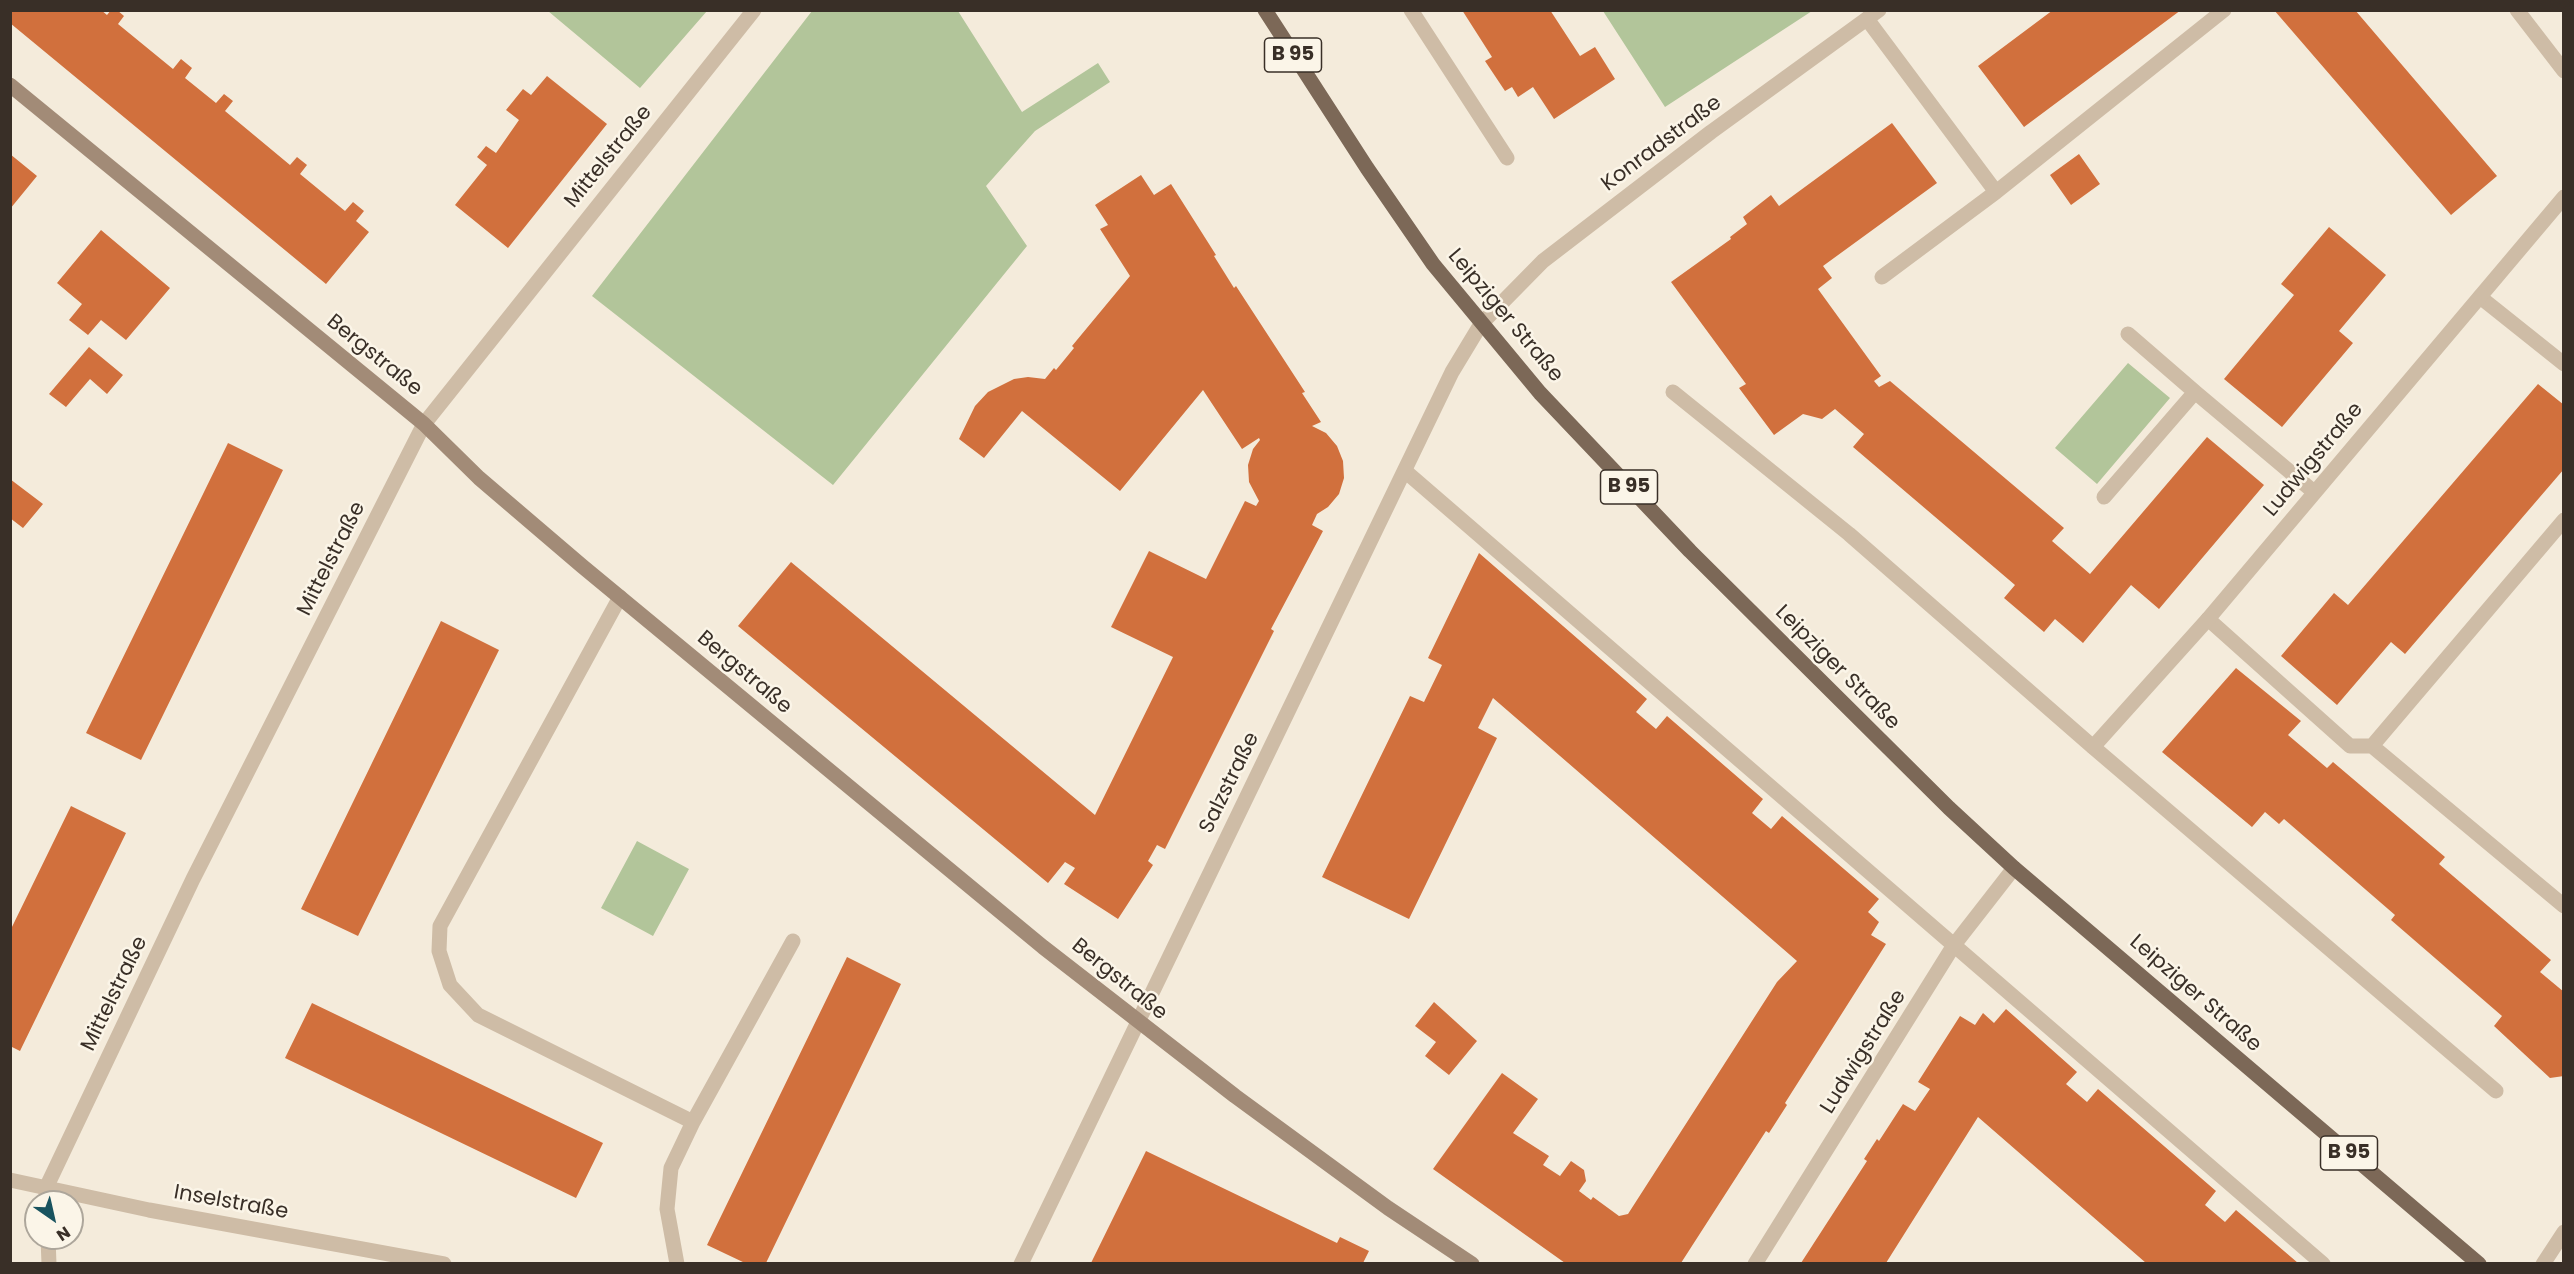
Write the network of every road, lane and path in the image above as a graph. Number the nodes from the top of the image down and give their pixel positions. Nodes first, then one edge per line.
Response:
1 (754, 10) edge
2 (1265, 10) edge
3 (1411, 10) edge
4 (2224, 10) edge
5 (2517, 10) edge
6 (1873, 15) edge
7 (2564, 70) edge
8 (10, 85) edge
9 (1507, 158) dead end
10 (1996, 192) junction
11 (2564, 197) edge
12 (1882, 277) dead end
13 (2480, 297) junction
14 (1481, 324) junction
15 (2128, 334) dead end
16 (2564, 364) edge
17 (1672, 392) dead end
18 (2195, 392) junction
19 (424, 424) junction
20 (1404, 471) junction
21 (2314, 492) junction
22 (2104, 497) dead end
23 (2564, 520) edge
24 (620, 597) junction
25 (2208, 619) junction
26 (2372, 746) junction
27 (2093, 747) junction
28 (2014, 868) junction
29 (2564, 906) edge
30 (794, 941) dead end
31 (1954, 945) junction
32 (1137, 1022) junction
33 (2496, 1091) dead end
34 (693, 1122) junction
35 (10, 1180) edge
36 (34, 1190) edge
37 (48, 1190) edge
38 (84, 1201) edge
39 (2564, 1232) edge
40 (444, 1263) edge
41 (677, 1263) edge
42 (1021, 1263) edge
43 (1472, 1263) edge
44 (1755, 1263) edge
45 (2323, 1263) edge
46 (2479, 1263) edge
47 (2543, 1263) edge

1 - 19 street, Mittelstraße
2 - 14 main road, Leipziger Straße / B 95
3 - 9 street
4 - 10 street
5 - 7 street
6 - 10 street
6 - 14 street, Konradstraße
8 - 19 main road, Bergstraße
10 - 12 street
11 - 13 street, Ludwigstraße
13 - 16 street
13 - 21 street, Ludwigstraße
14 - 20 street, Salzstraße
14 - 28 main road, Leipziger Straße / B 95
15 - 18 street
17 - 27 street
18 - 21 street
18 - 22 street
19 - 24 main road, Bergstraße
19 - 37 street, Mittelstraße
20 - 31 street
20 - 32 street, Salzstraße
21 - 25 street, Ludwigstraße
23 - 26 street
24 - 32 main road, Bergstraße
24 - 34 street
25 - 26 street
25 - 27 street, Ludwigstraße
26 - 29 street
27 - 33 street
28 - 31 street, Ludwigstraße
28 - 46 main road, Leipziger Straße / B 95
30 - 34 street
31 - 44 street, Ludwigstraße
31 - 45 street
32 - 42 street, Salzstraße
32 - 43 main road, Bergstraße
34 - 41 street
35 - 36 street, Inselstraße
38 - 40 street, Inselstraße
39 - 47 street

